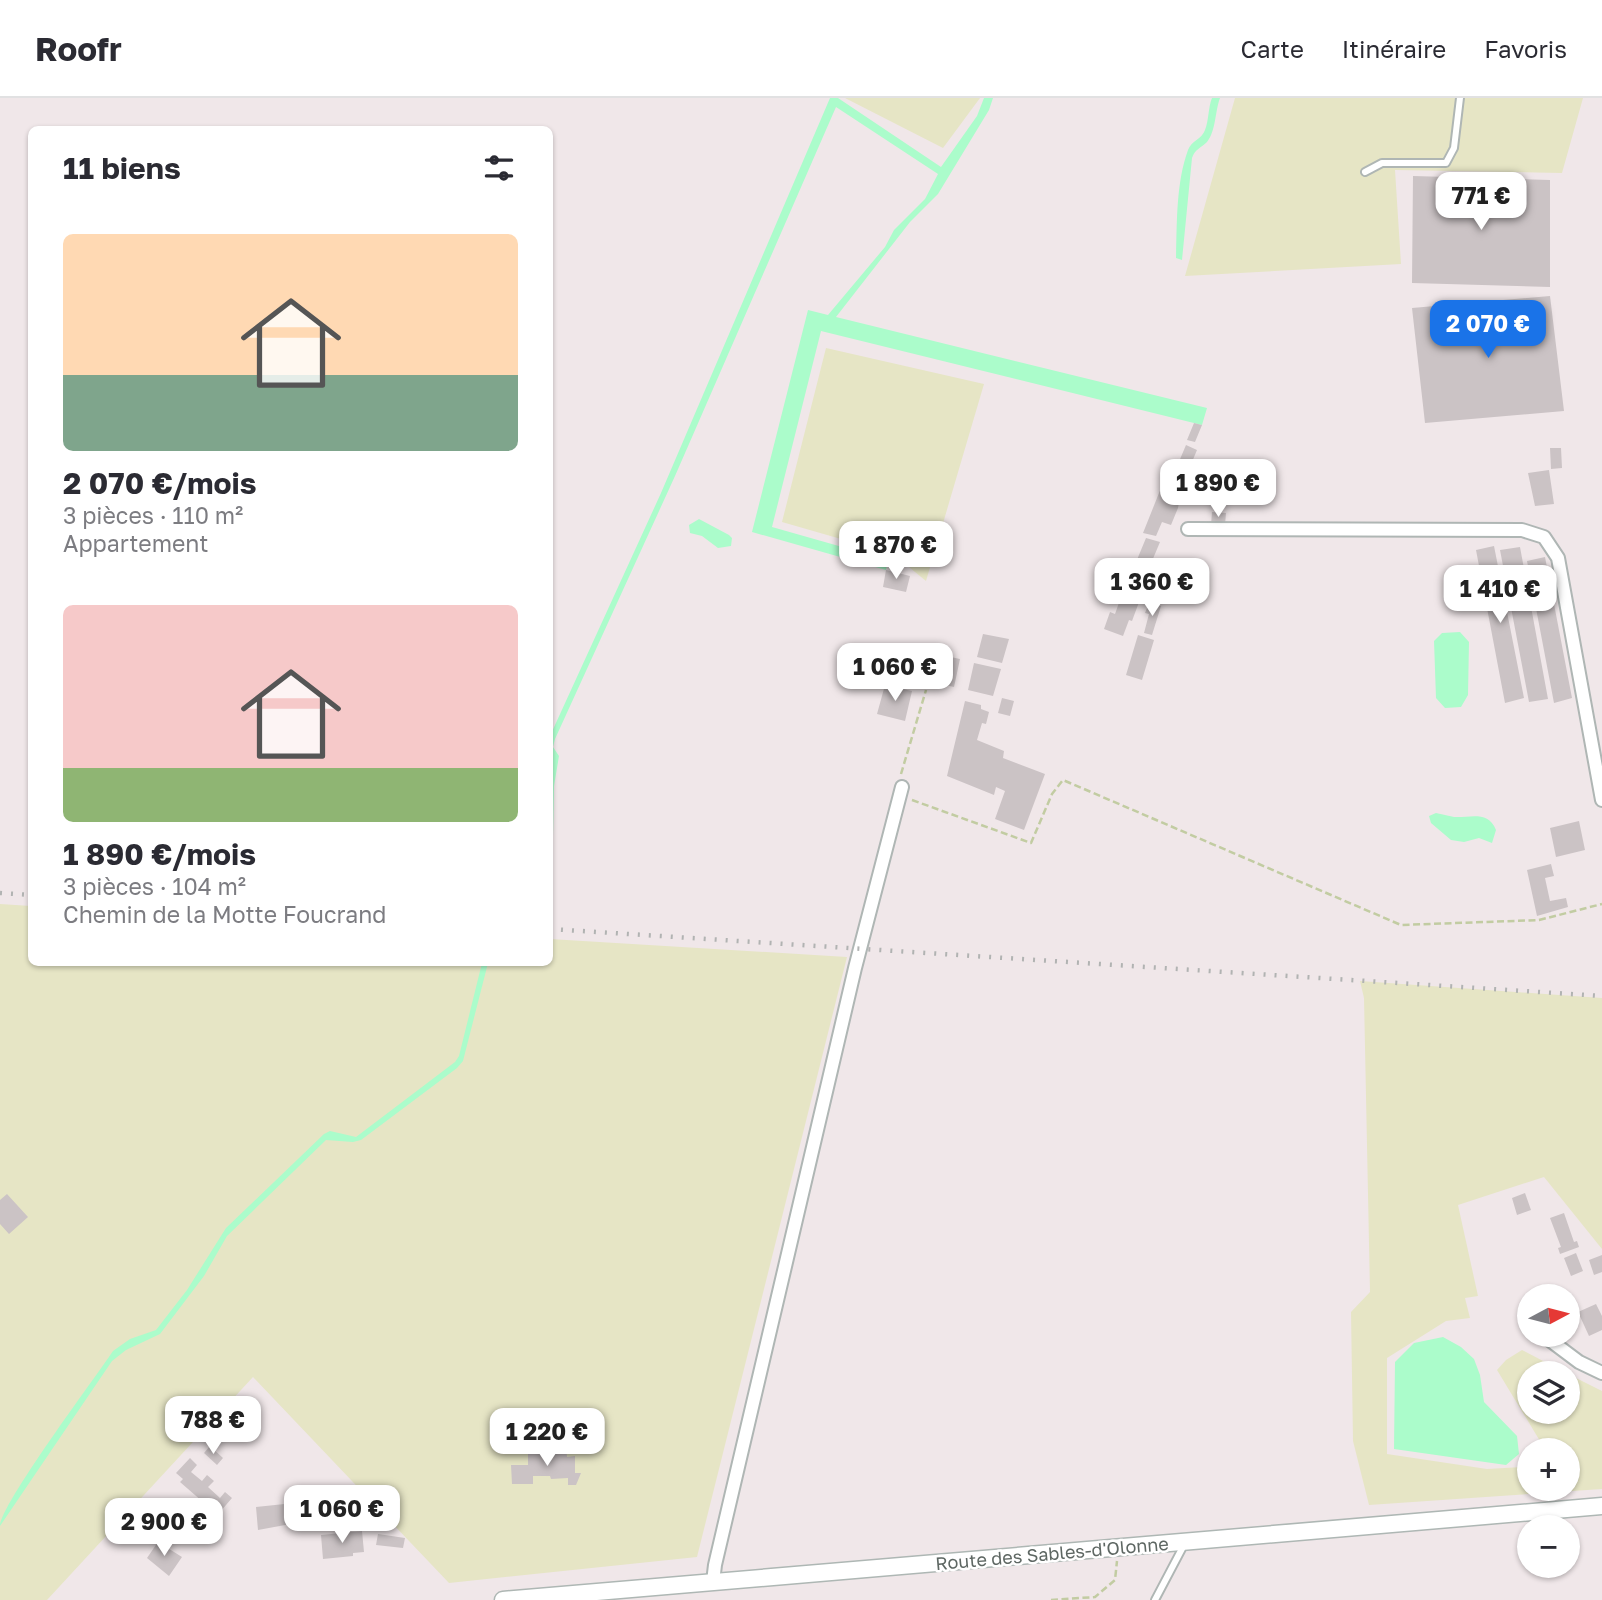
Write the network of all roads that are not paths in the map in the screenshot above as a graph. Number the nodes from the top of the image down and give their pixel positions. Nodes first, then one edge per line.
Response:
1 (1461, 98) edge
2 (1365, 172) dead end
3 (1188, 529) dead end
4 (902, 787) road end
5 (1602, 800) edge
6 (1560, 1348) edge
7 (1602, 1373) edge
8 (1602, 1506) edge
9 (1186, 1542) junction
10 (713, 1582) junction
11 (503, 1600) edge
12 (1155, 1600) edge

1 - 2 lane
3 - 5 street
4 - 10 street
6 - 7 street
8 - 9 main road, Route des Sables-d'Olonne
9 - 10 main road, Route des Sables-d'Olonne
9 - 12 lane
10 - 11 main road, Route des Sables-d'Olonne

